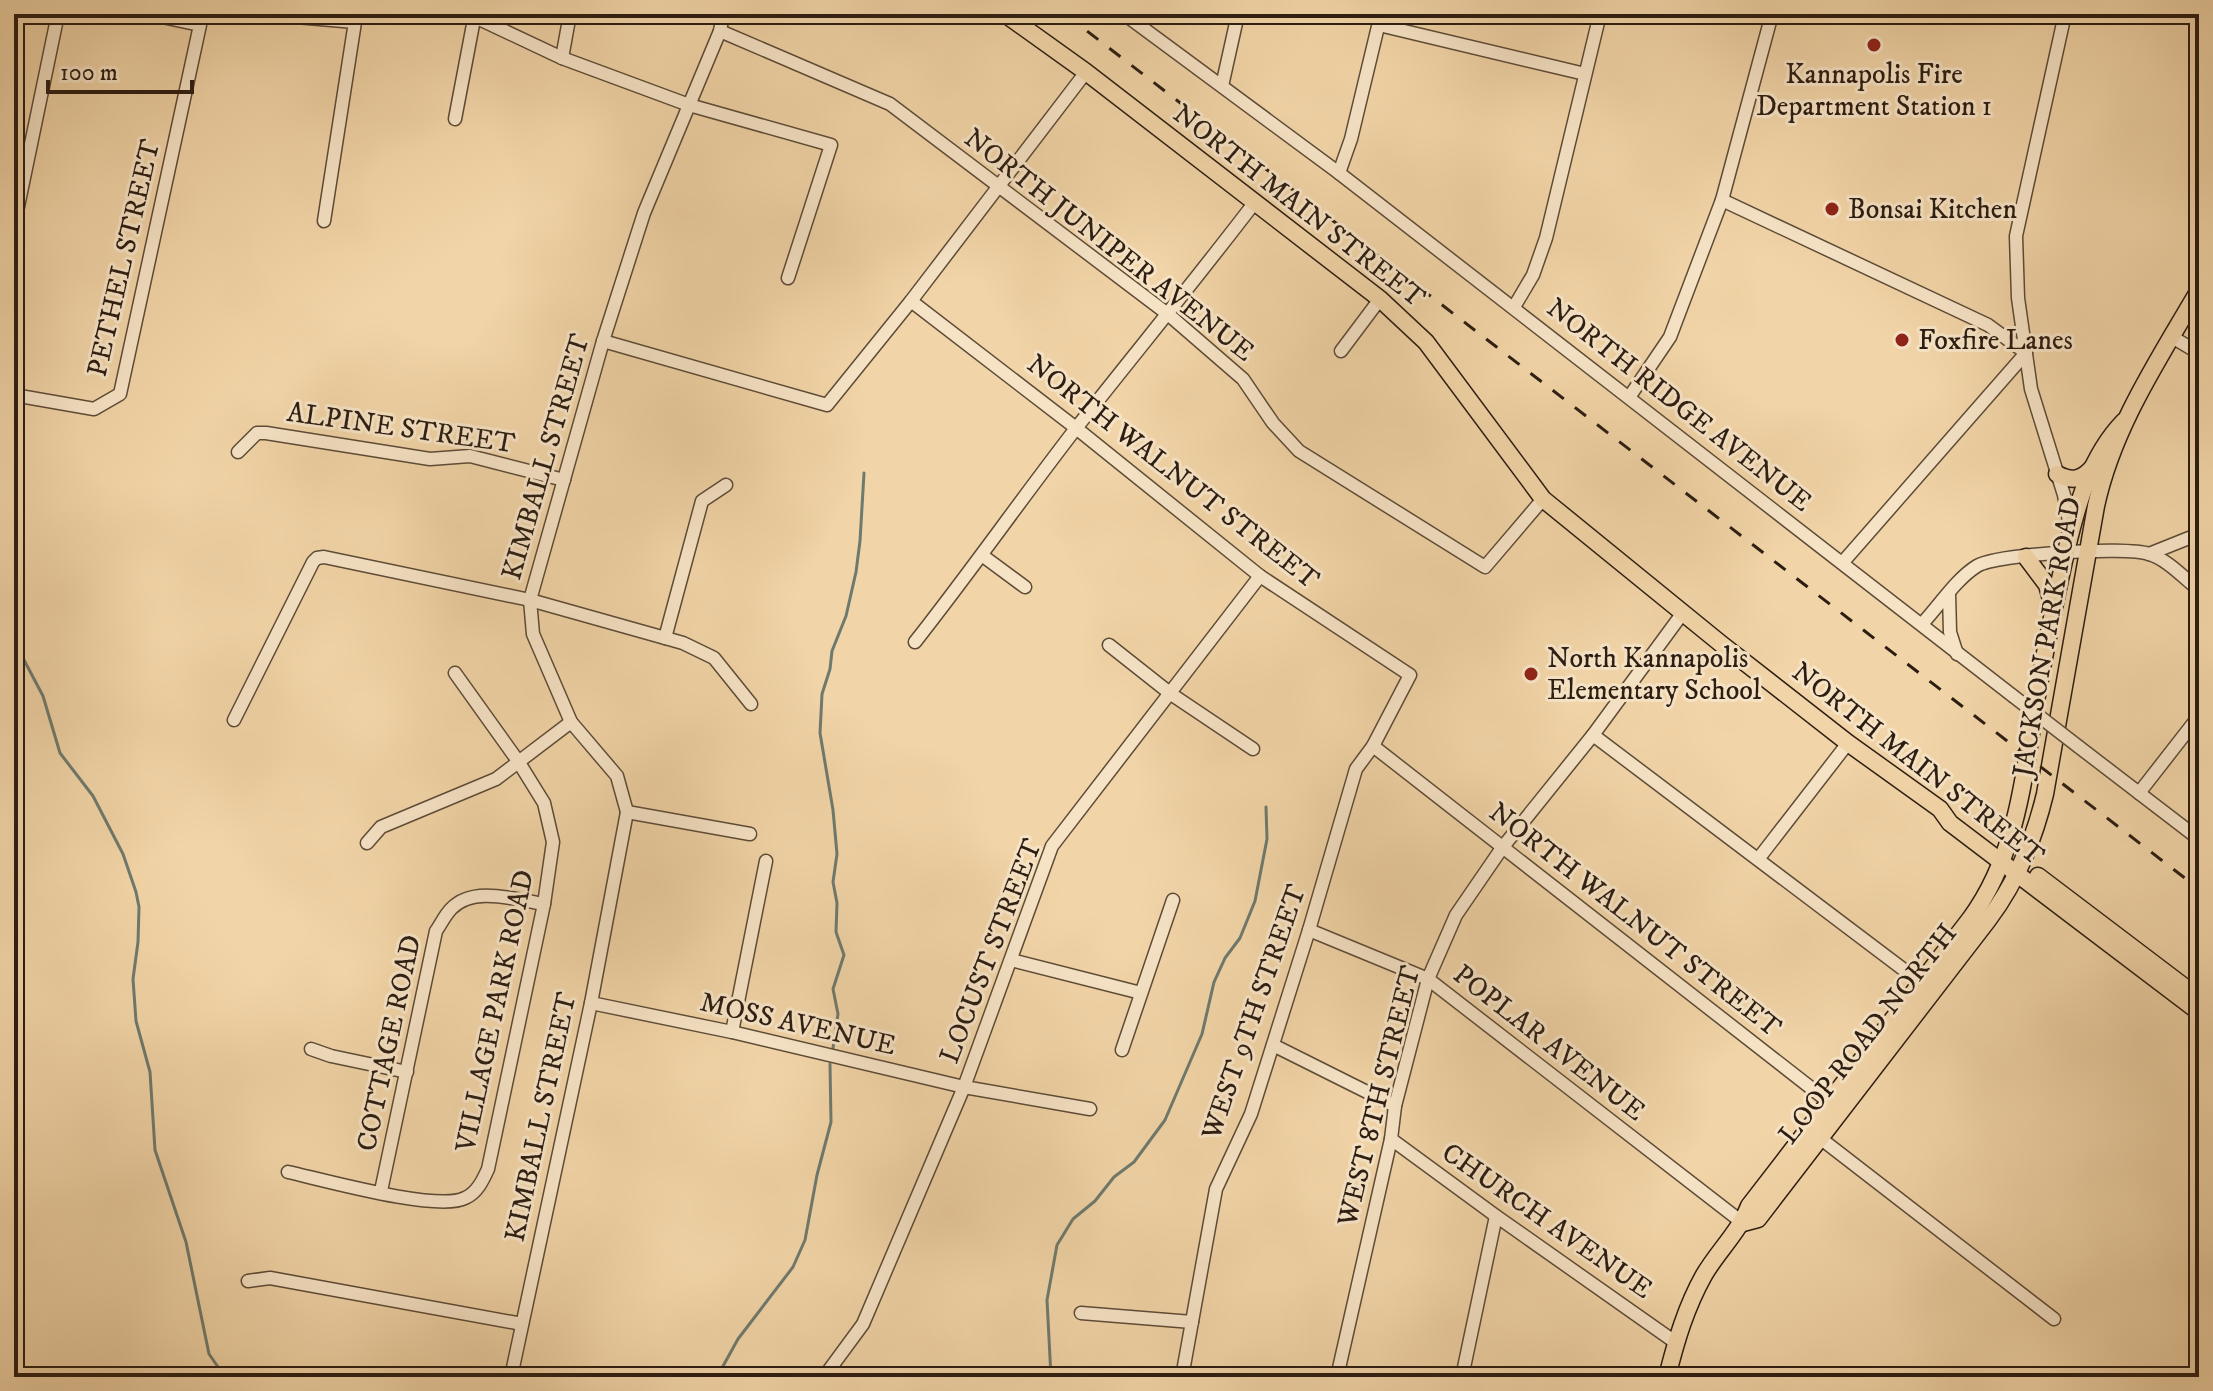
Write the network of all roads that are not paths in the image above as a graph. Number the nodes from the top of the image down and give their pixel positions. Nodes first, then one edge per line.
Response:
1 (58, 14) edge
2 (148, 14) edge
3 (297, 14) edge
4 (570, 14) edge
5 (723, 14) edge
6 (1005, 14) edge
7 (1124, 14) edge
8 (1238, 14) edge
9 (1600, 14) edge
10 (1772, 14) edge
11 (2065, 14) edge
12 (475, 15) edge
13 (1380, 20) edge
14 (720, 31) junction
15 (562, 58) junction
16 (1086, 72) junction
17 (1585, 74) junction
18 (1222, 86) junction
19 (689, 105) junction
20 (455, 119) dead end
21 (1339, 173) junction
22 (999, 186) junction
23 (1722, 200) junction
24 (1255, 202) junction
25 (324, 221) dead end
26 (14, 226) edge
27 (788, 278) dead end
28 (2199, 290) edge
29 (1380, 299) junction
30 (911, 301) junction
31 (1514, 307) junction
32 (1169, 315) junction
33 (2172, 337) junction
34 (603, 341) junction
35 (1341, 351) dead end
36 (2026, 353) junction
37 (2199, 353) edge
38 (14, 395) edge
39 (1630, 396) junction
40 (2124, 421) junction
41 (1076, 428) junction
42 (238, 452) dead end
43 (2094, 466) junction
44 (2057, 474) junction
45 (564, 480) junction
46 (726, 485) dead end
47 (1543, 499) junction
48 (2199, 534) edge
49 (2070, 536) junction
50 (2088, 551) junction
51 (2066, 553) junction
52 (2149, 554) junction
53 (983, 556) junction
54 (2026, 557) junction
55 (1843, 562) junction
56 (1260, 576) junction
57 (1025, 587) dead end
58 (2199, 590) edge
59 (1949, 594) junction
60 (530, 600) junction
61 (1682, 614) junction
62 (2052, 614) junction
63 (1922, 624) junction
64 (665, 638) junction
65 (915, 642) dead end
66 (1109, 645) dead end
67 (1957, 654) junction
68 (455, 673) dead end
69 (1410, 675) joint
70 (1171, 694) junction
71 (751, 704) dead end
72 (2199, 716) edge
73 (234, 720) dead end
74 (571, 722) junction
75 (1593, 735) junction
76 (1848, 743) junction
77 (1373, 746) junction
78 (1253, 749) dead end
79 (518, 761) junction
80 (2139, 793) junction
81 (627, 812) junction
82 (750, 834) dead end
83 (2199, 839) edge
84 (367, 843) dead end
85 (1502, 848) junction
86 (1759, 858) junction
87 (2005, 858) junction
88 (766, 861) dead end
89 (2019, 869) junction
90 (1173, 900) dead end
91 (544, 904) junction
92 (1309, 930) junction
93 (1011, 960) junction
94 (1428, 979) junction
95 (1928, 987) junction
96 (1141, 993) junction
97 (2199, 998) edge
98 (591, 1003) junction
99 (2199, 1012) edge
100 (732, 1032) junction
101 (1273, 1045) junction
102 (311, 1049) dead end
103 (1122, 1050) dead end
104 (407, 1072) junction
105 (964, 1087) junction
106 (1829, 1102) junction
107 (1395, 1106) junction
108 (1090, 1109) dead end
109 (1820, 1138) junction
110 (1391, 1139) junction
111 (288, 1172) dead end
112 (381, 1191) junction
113 (1496, 1216) junction
114 (1743, 1223) junction
115 (248, 1281) dead end
116 (1081, 1313) dead end
117 (2054, 1319) dead end
118 (1192, 1322) junction
119 (522, 1324) junction
120 (1675, 1342) junction
121 (511, 1377) edge
122 (824, 1377) edge
123 (1182, 1377) edge
124 (1337, 1377) edge
125 (1462, 1377) edge
126 (1667, 1377) edge

1 - 26 street
2 - 38 street, PETHEL STREET
3 - 25 street
4 - 15 street
5 - 14 street, KIMBALL STREET
6 - 16 main road, NORTH MAIN STREET
7 - 18 street, NORTH RIDGE AVENUE
8 - 18 street
9 - 17 street
10 - 23 street
11 - 36 street
12 - 15 street
12 - 20 street
13 - 17 street
13 - 21 street
14 - 19 street, KIMBALL STREET
14 - 22 street, NORTH JUNIPER AVENUE
15 - 19 street
16 - 22 street
16 - 24 main road, NORTH MAIN STREET
17 - 31 street
18 - 21 street, NORTH RIDGE AVENUE
19 - 27 street
19 - 34 street, KIMBALL STREET
21 - 31 street, NORTH RIDGE AVENUE
22 - 30 street
22 - 32 street, NORTH JUNIPER AVENUE
23 - 36 street
23 - 39 street
24 - 29 main road, NORTH MAIN STREET
24 - 32 street
28 - 33 main road, JACKSON PARK ROAD
29 - 35 street
29 - 47 main road, NORTH MAIN STREET
30 - 34 street
30 - 41 street, NORTH WALNUT STREET
31 - 39 street, NORTH RIDGE AVENUE
32 - 41 street
32 - 47 street, NORTH JUNIPER AVENUE
33 - 37 street
33 - 40 main road, JACKSON PARK ROAD
34 - 45 street, KIMBALL STREET
36 - 44 street
36 - 55 street
39 - 55 street, NORTH RIDGE AVENUE
40 - 43 main road, JACKSON PARK ROAD
40 - 50 main road, JACKSON PARK ROAD
41 - 53 street
41 - 56 street, NORTH WALNUT STREET
42 - 45 street, ALPINE STREET
43 - 44 main road
43 - 49 main road, JACKSON PARK ROAD
44 - 49 street
45 - 60 street, KIMBALL STREET
46 - 64 street
47 - 61 main road, NORTH MAIN STREET
48 - 52 street
49 - 51 main road, JACKSON PARK ROAD
50 - 51 street
50 - 52 street
50 - 89 main road, JACKSON PARK ROAD
51 - 54 street
51 - 62 main road, JACKSON PARK ROAD
52 - 58 street
53 - 57 street
53 - 65 street
54 - 59 street
54 - 62 main road
55 - 63 street, NORTH RIDGE AVENUE
56 - 69 street, NORTH WALNUT STREET
56 - 70 street, LOCUST STREET
59 - 63 street
59 - 67 street
60 - 64 street
60 - 73 street
60 - 74 street, KIMBALL STREET
61 - 75 street, WEST 8TH STREET
61 - 76 main road, NORTH MAIN STREET
62 - 87 main road, JACKSON PARK ROAD
63 - 67 street, NORTH RIDGE AVENUE
64 - 71 street
66 - 70 street
67 - 80 street, NORTH RIDGE AVENUE, bridge
68 - 79 street, VILLAGE PARK ROAD
69 - 77 street, WEST 9TH STREET
70 - 78 street
70 - 93 street, LOCUST STREET
72 - 80 street
74 - 79 street
74 - 81 street, KIMBALL STREET
75 - 85 street, WEST 8TH STREET
75 - 86 street
76 - 86 street
76 - 87 main road, NORTH MAIN STREET
77 - 85 street, NORTH WALNUT STREET
77 - 92 street, WEST 9TH STREET
79 - 84 street
79 - 91 street, VILLAGE PARK ROAD
80 - 83 street, NORTH RIDGE AVENUE
81 - 82 street
81 - 98 street, KIMBALL STREET
85 - 94 street, WEST 8TH STREET
85 - 106 street, NORTH WALNUT STREET
86 - 95 street
87 - 89 main road, NORTH MAIN STREET
87 - 95 main road, LOOP ROAD NORTH
88 - 100 street
89 - 95 main road, LOOP ROAD NORTH
89 - 97 main road
89 - 99 main road, NORTH MAIN STREET
90 - 96 street
91 - 104 street, COTTAGE ROAD
91 - 112 street, VILLAGE PARK ROAD
92 - 94 street, POPLAR AVENUE
92 - 101 street, WEST 9TH STREET
93 - 96 street
93 - 105 street, LOCUST STREET
94 - 107 street, WEST 8TH STREET
94 - 114 street, POPLAR AVENUE
95 - 106 main road, LOOP ROAD NORTH
95 - 109 main road, LOOP ROAD NORTH
96 - 103 street
98 - 100 street, MOSS AVENUE
98 - 119 street, KIMBALL STREET
100 - 105 street, MOSS AVENUE
101 - 107 street
101 - 118 street, WEST 9TH STREET
102 - 104 street
104 - 112 street, COTTAGE ROAD
105 - 108 street, MOSS AVENUE
105 - 122 street, LOCUST STREET
106 - 114 main road, LOOP ROAD NORTH
107 - 110 street, WEST 8TH STREET
109 - 114 main road, LOOP ROAD NORTH
109 - 117 street
110 - 113 street, CHURCH AVENUE
110 - 124 street, WEST 8TH STREET
111 - 112 street, VILLAGE PARK ROAD
113 - 120 street, CHURCH AVENUE
113 - 125 street
114 - 120 main road, LOOP ROAD NORTH
115 - 119 street
116 - 118 street
118 - 123 street, WEST 9TH STREET
119 - 121 street, KIMBALL STREET
120 - 126 main road, LOOP ROAD NORTH

